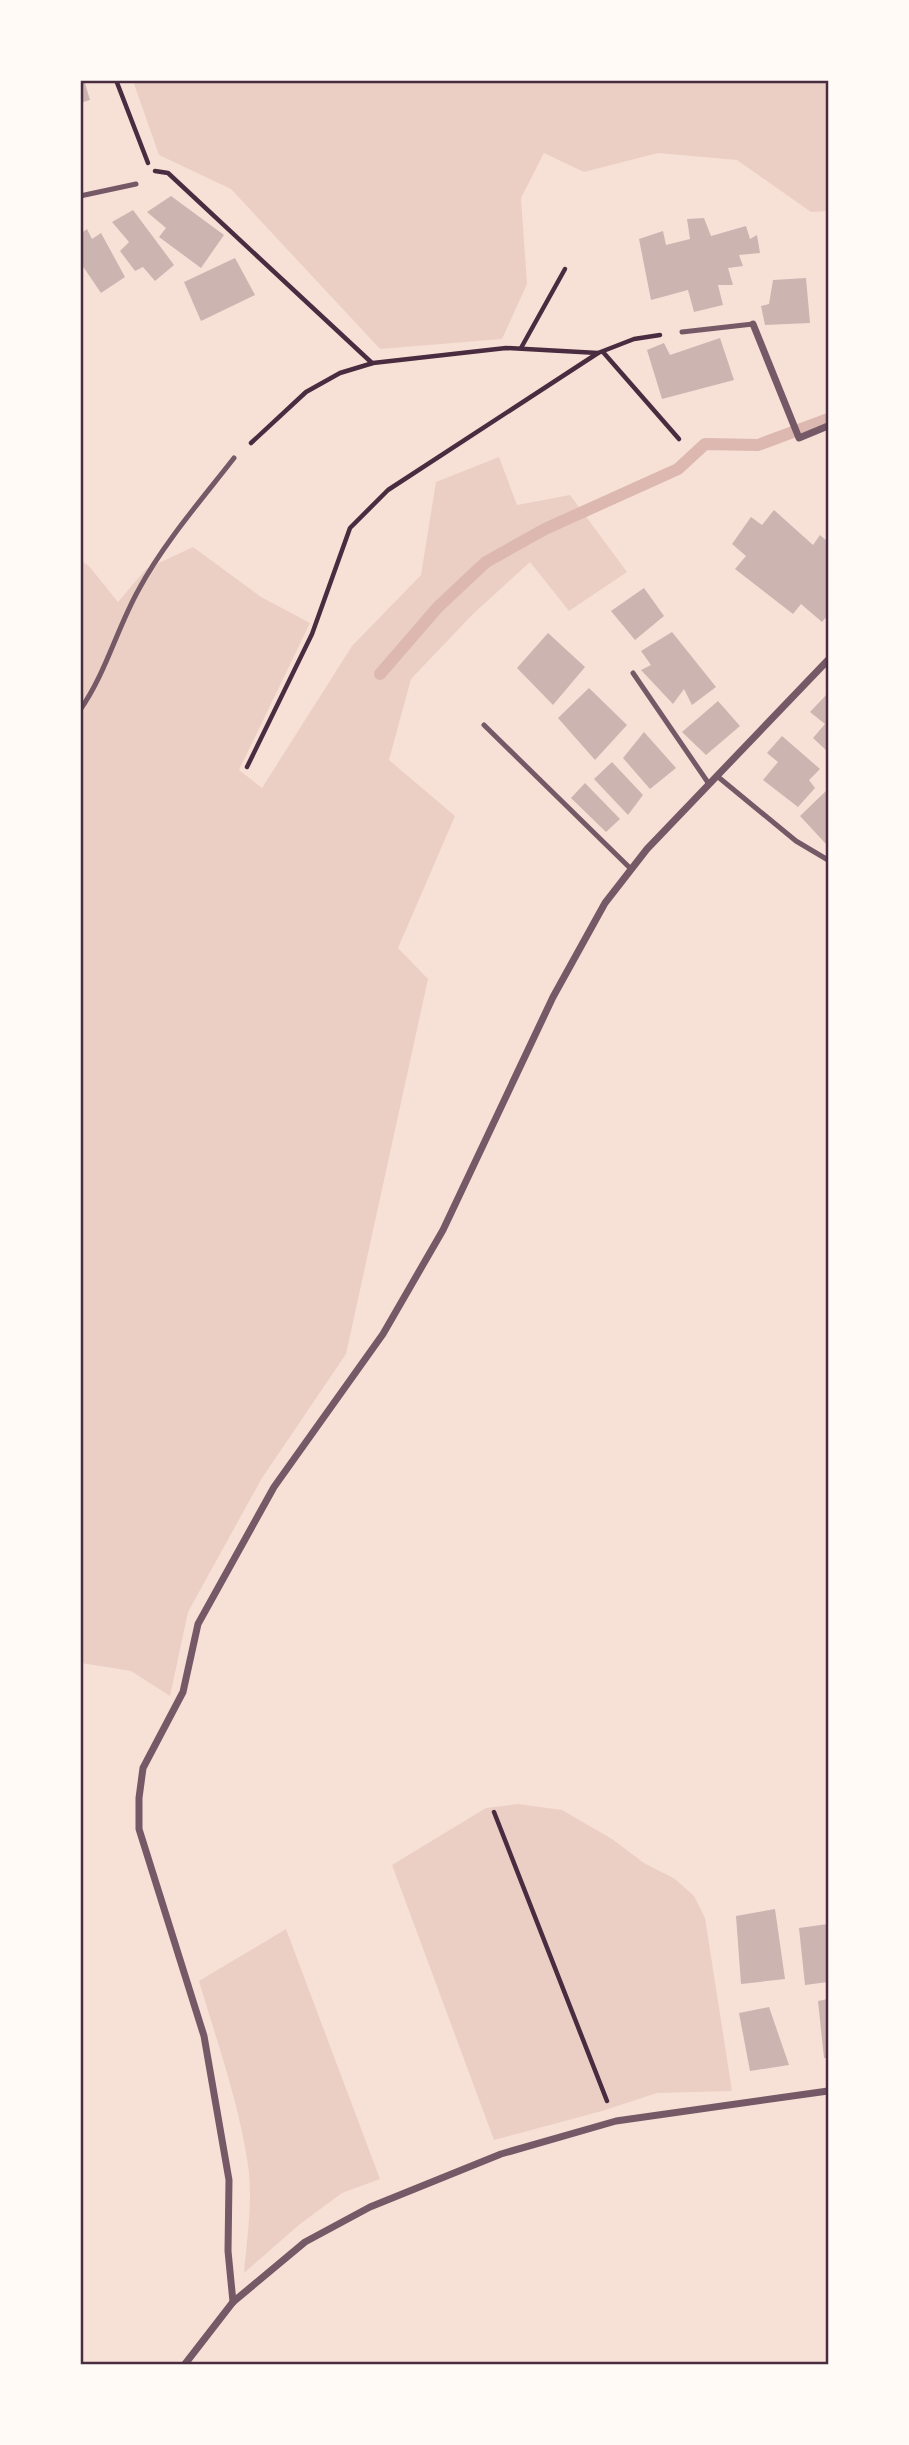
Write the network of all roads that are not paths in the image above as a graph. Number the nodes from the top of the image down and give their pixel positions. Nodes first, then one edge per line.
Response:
1 (136, 184) dead end
2 (80, 196) edge
3 (753, 324) joint
4 (682, 332) road end
5 (828, 426) edge
6 (234, 458) road end
7 (828, 660) edge
8 (633, 673) dead end
9 (80, 710) edge
10 (484, 725) dead end
11 (717, 776) junction
12 (709, 784) junction
13 (828, 860) edge
14 (631, 869) junction
15 (828, 2091) edge
16 (233, 2302) junction
17 (185, 2364) edge

1 - 2 lane
3 - 4 lane
3 - 5 street
6 - 9 lane
7 - 11 street
8 - 12 lane
10 - 14 lane
11 - 12 street
11 - 13 lane
12 - 14 street
14 - 16 street
15 - 16 street
16 - 17 street

